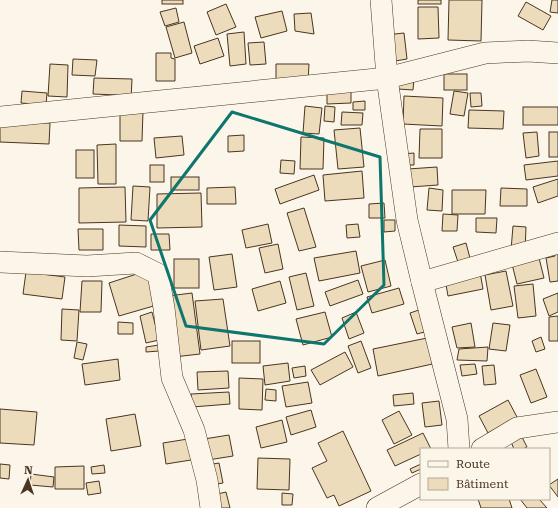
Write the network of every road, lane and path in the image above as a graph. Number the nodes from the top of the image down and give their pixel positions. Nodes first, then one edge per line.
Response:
1 (381, 0) edge
2 (558, 53) edge
3 (387, 78) junction
4 (0, 117) edge
5 (558, 243) edge
6 (0, 262) edge
7 (422, 282) junction
8 (558, 422) edge
9 (459, 448) edge
10 (484, 448) edge
11 (420, 485) edge
12 (211, 508) edge
13 (377, 508) edge

1 - 3 street
2 - 3 street
3 - 4 street
3 - 7 street
5 - 7 street
6 - 12 street
7 - 9 street
8 - 10 street
11 - 13 street

